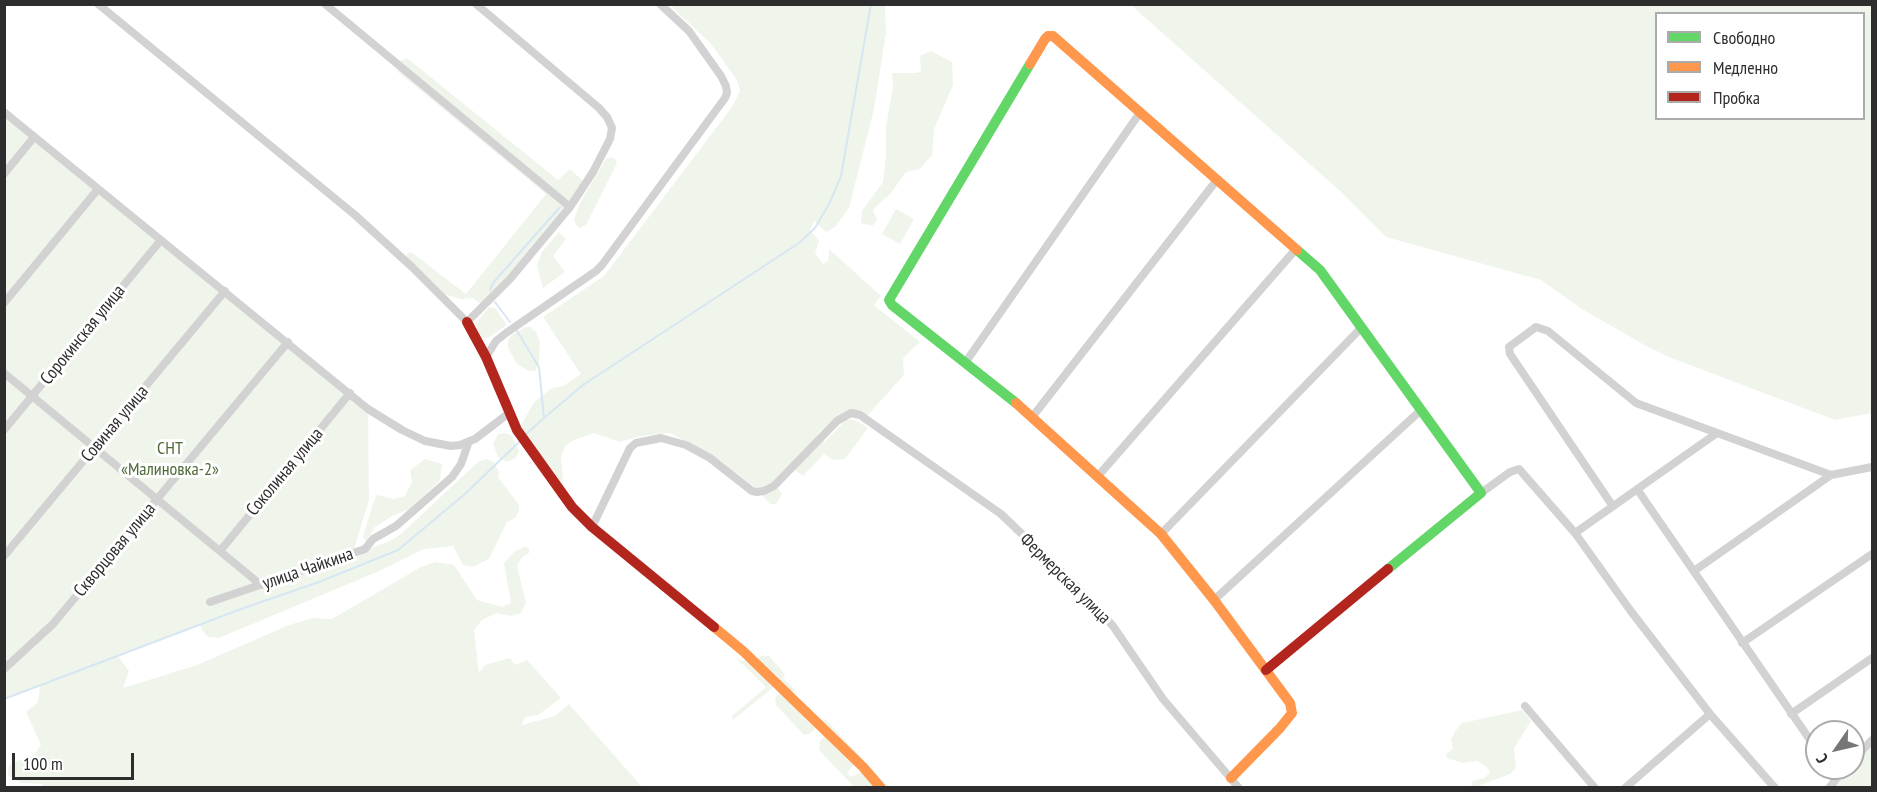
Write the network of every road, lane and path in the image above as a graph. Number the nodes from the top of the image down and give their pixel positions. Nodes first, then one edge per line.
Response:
1 (98, 4) edge
2 (325, 4) edge
3 (476, 4) edge
4 (662, 5) edge
5 (4, 112) edge
6 (1139, 114) junction
7 (34, 137) junction
8 (4, 174) edge
9 (1216, 181) junction
10 (98, 189) junction
11 (570, 207) junction
12 (161, 240) junction
13 (1296, 249) junction
14 (225, 291) junction
15 (4, 303) edge
16 (467, 322) junction
17 (1362, 327) junction
18 (288, 342) junction
19 (486, 357) junction
20 (966, 363) junction
21 (4, 373) edge
22 (350, 393) junction
23 (32, 396) junction
24 (1421, 410) junction
25 (508, 413) junction
26 (1033, 416) junction
27 (4, 430) edge
28 (1717, 433) junction
29 (468, 444) junction
30 (95, 448) junction
31 (1872, 467) edge
32 (1831, 475) junction
33 (1098, 476) junction
34 (1637, 489) junction
35 (1481, 493) junction
36 (157, 499) junction
37 (1612, 505) junction
38 (592, 527) junction
39 (1575, 533) junction
40 (1161, 534) junction
41 (220, 550) junction
42 (1872, 554) edge
43 (4, 556) edge
44 (1694, 571) junction
45 (261, 585) junction
46 (1214, 600) junction
47 (210, 602) dead end
48 (1742, 643) junction
49 (1872, 658) edge
50 (4, 669) edge
51 (1266, 670) junction
52 (1525, 706) dead end
53 (1710, 714) junction
54 (1791, 714) junction
55 (1805, 733) edge
56 (1231, 778) junction
57 (881, 788) edge
58 (1239, 788) edge
59 (1595, 788) edge
60 (1625, 788) edge
61 (1774, 788) edge

1 - 16 street
2 - 11 street
3 - 11 street
4 - 19 street
5 - 7 street
6 - 9 street
6 - 20 street
6 - 20 street
7 - 8 street
7 - 10 street
9 - 13 street
9 - 26 street
10 - 12 street
10 - 15 street
11 - 16 street
12 - 14 street
12 - 23 street, Сорокинская улица
13 - 17 street
13 - 33 street
14 - 18 street
14 - 30 street, Совиная улица
16 - 19 street
17 - 24 street
17 - 40 street
18 - 22 street
18 - 36 street, Скворцовая улица
19 - 25 street
20 - 26 street
21 - 23 street
22 - 29 street
22 - 41 street, Соколиная улица
23 - 27 street, Сорокинская улица
23 - 30 street
24 - 35 street
24 - 46 street
25 - 29 street
25 - 38 street
26 - 33 street
28 - 32 street
28 - 34 street
28 - 37 street
29 - 45 street, улица Чайкина
30 - 36 street
30 - 43 street, Совиная улица
31 - 32 street
32 - 44 street
33 - 40 street
34 - 37 street
34 - 44 street
35 - 39 street
35 - 51 street
36 - 41 street
36 - 50 street, Скворцовая улица
37 - 39 street
38 - 56 street, Фермерская улица
38 - 57 street
39 - 53 street
40 - 46 street
41 - 45 street
42 - 48 street
44 - 48 street
45 - 47 street, улица Чайкина
46 - 51 street
48 - 54 street
49 - 54 street
51 - 56 street
52 - 59 street
53 - 60 street
53 - 61 street
54 - 55 street
56 - 58 street, Фермерская улица

